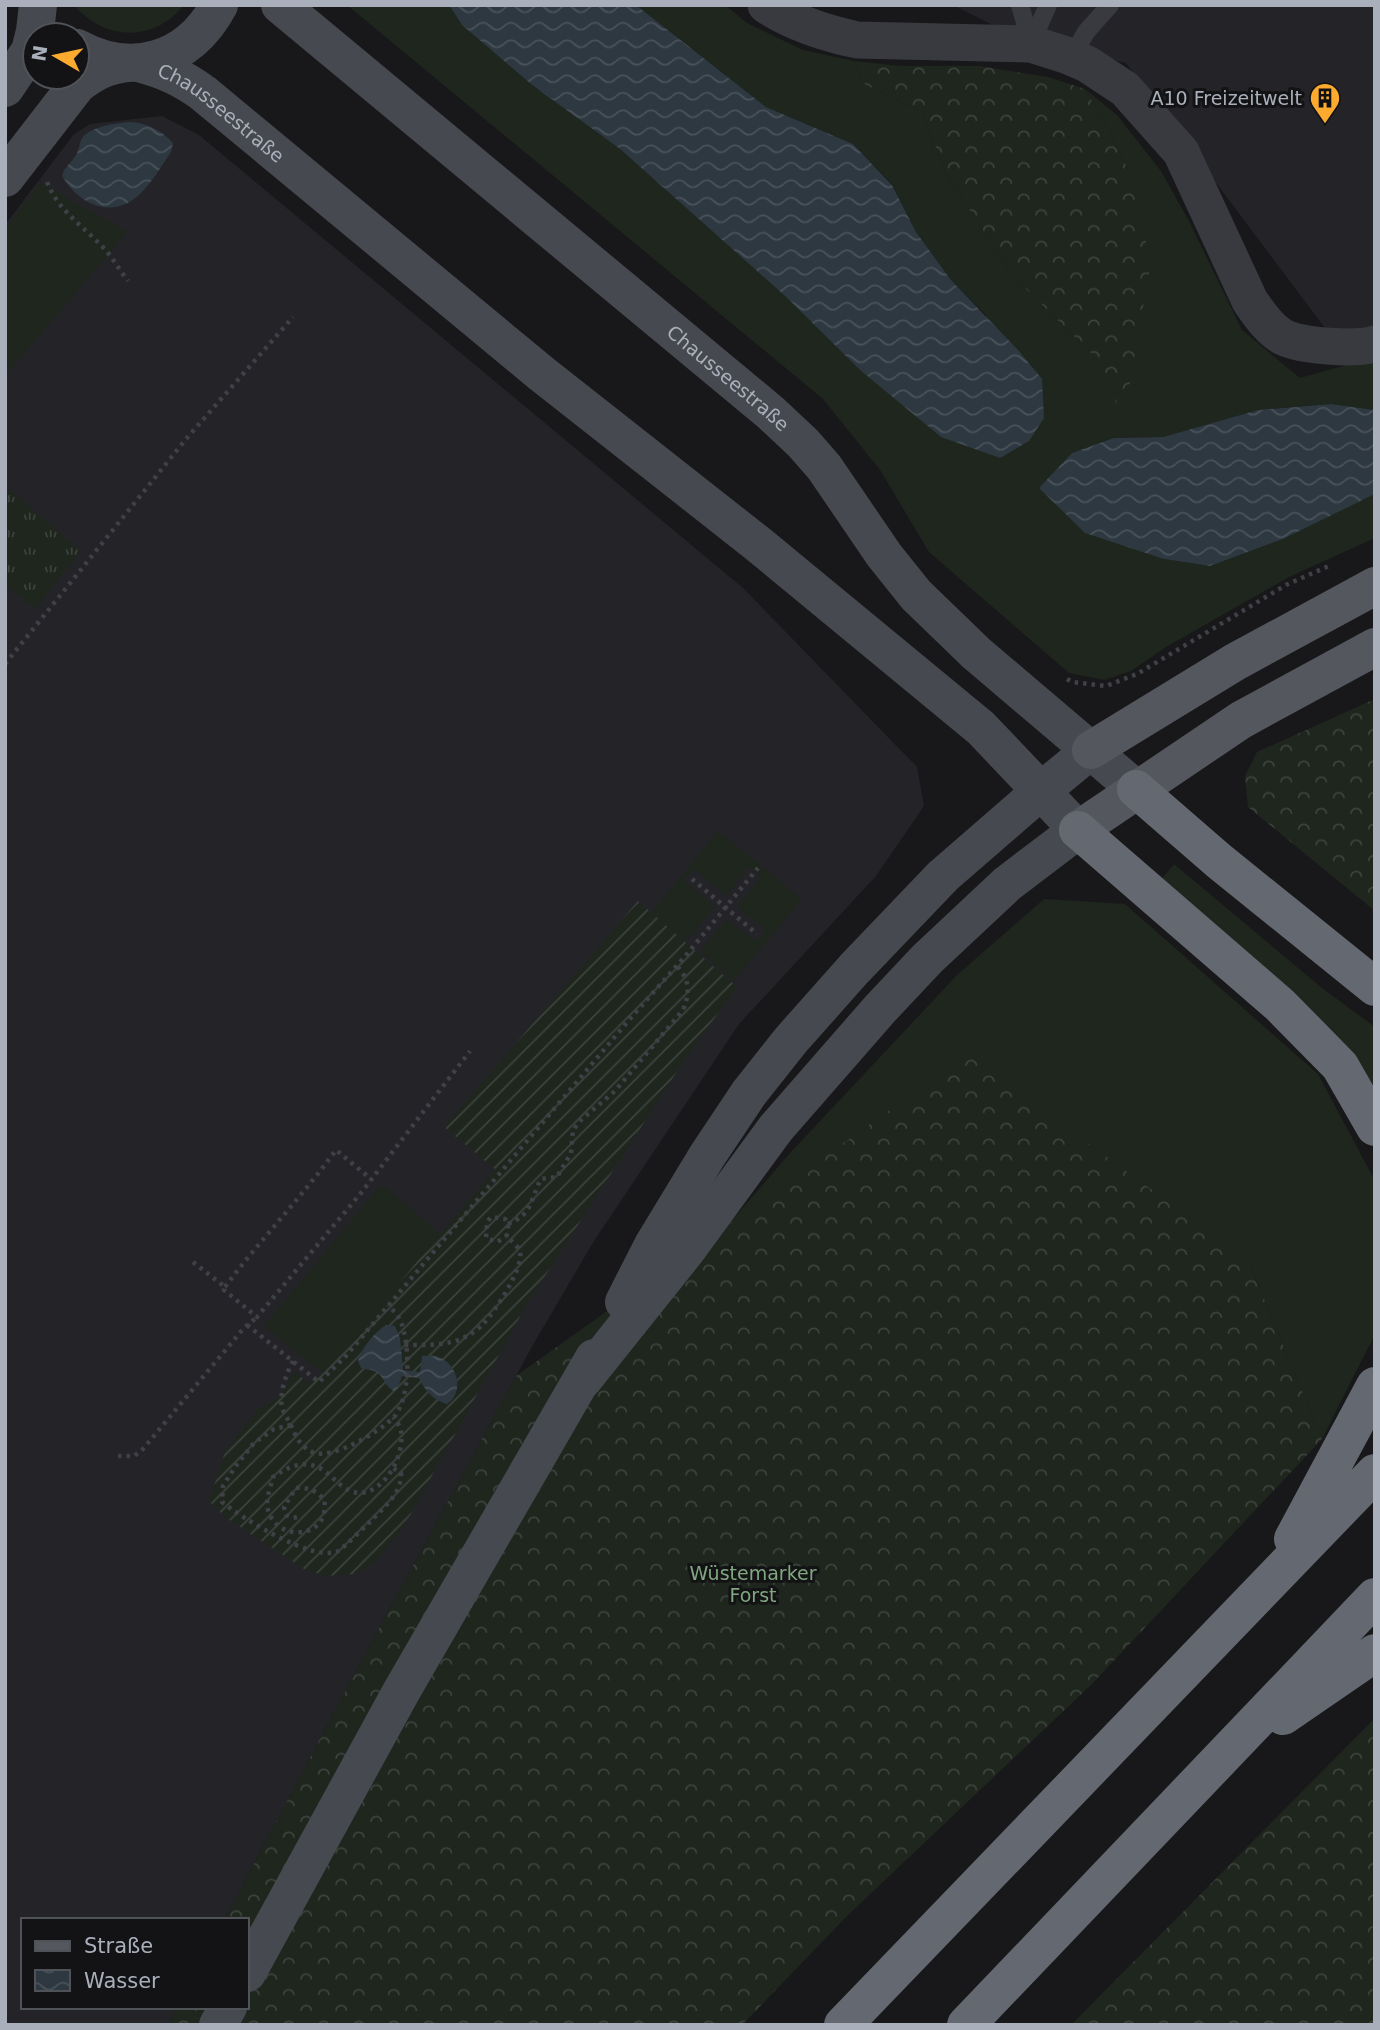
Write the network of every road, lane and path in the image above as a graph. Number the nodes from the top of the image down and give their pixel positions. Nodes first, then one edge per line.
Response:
1 (39, 5) edge
2 (219, 5) edge
3 (280, 5) edge
4 (766, 5) edge
5 (1020, 5) edge
6 (1048, 5) edge
7 (1110, 5) edge
8 (49, 21) edge
9 (1031, 44) junction
10 (91, 55) edge
11 (1072, 57) junction
12 (133, 63) junction
13 (5, 88) edge
14 (44, 173) dead end
15 (5, 178) edge
16 (128, 281) dead end
17 (293, 317) dead end
18 (1375, 344) edge
19 (1375, 586) edge
20 (1375, 647) edge
21 (5, 664) edge
22 (1091, 750) junction
23 (1136, 789) junction
24 (1041, 790) junction
25 (1078, 830) junction
26 (758, 868) dead end
27 (692, 878) dead end
28 (726, 908) junction
29 (757, 934) dead end
30 (677, 966) junction
31 (1375, 987) edge
32 (470, 1051) dead end
33 (1375, 1127) edge
34 (371, 1179) junction
35 (508, 1224) junction
36 (506, 1237) junction
37 (193, 1262) dead end
38 (225, 1287) junction
39 (388, 1305) junction
40 (257, 1317) junction
41 (247, 1325) junction
42 (405, 1345) junction
43 (293, 1362) junction
44 (583, 1380) junction
45 (1375, 1386) edge
46 (393, 1417) junction
47 (291, 1425) junction
48 (118, 1456) dead end
49 (393, 1468) junction
50 (1375, 1473) edge
51 (298, 1517) dead end
52 (1272, 1578) junction
53 (1375, 1597) edge
54 (1375, 1653) edge
55 (1217, 1761) junction
56 (248, 1971) edge
57 (227, 2009) edge
58 (219, 2025) edge
59 (843, 2025) edge
60 (966, 2025) edge

1 - 8 street
1 - 13 street
2 - 12 street
3 - 22 street, Chausseestraße
4 - 9 street
5 - 9 lane
6 - 9 lane
7 - 11 lane
9 - 11 street
10 - 12 street, Chausseestraße
11 - 18 street
12 - 15 street
12 - 24 street, Chausseestraße
14 - 16 path
17 - 21 path
19 - 22 main road
20 - 23 main road
22 - 23 street, Chausseestraße
22 - 24 street
23 - 25 main road
23 - 31 highway
24 - 25 street, Chausseestraße
24 - 44 street
25 - 33 highway
25 - 44 street
26 - 28 path
27 - 28 path
28 - 29 path
28 - 30 path
30 - 35 path
30 - 39 path
32 - 34 path
34 - 38 path
34 - 40 path
35 - 36 path
35 - 36 path
36 - 42 path
37 - 38 path
38 - 40 path
39 - 42 path
39 - 43 path
40 - 41 path
41 - 43 path
41 - 48 path
42 - 46 path
43 - 47 path
44 - 56 street
45 - 52 highway
46 - 47 path
46 - 49 path
47 - 49 path
49 - 51 path
50 - 52 highway
52 - 59 highway
53 - 55 highway
54 - 55 highway
55 - 60 highway
57 - 58 street

